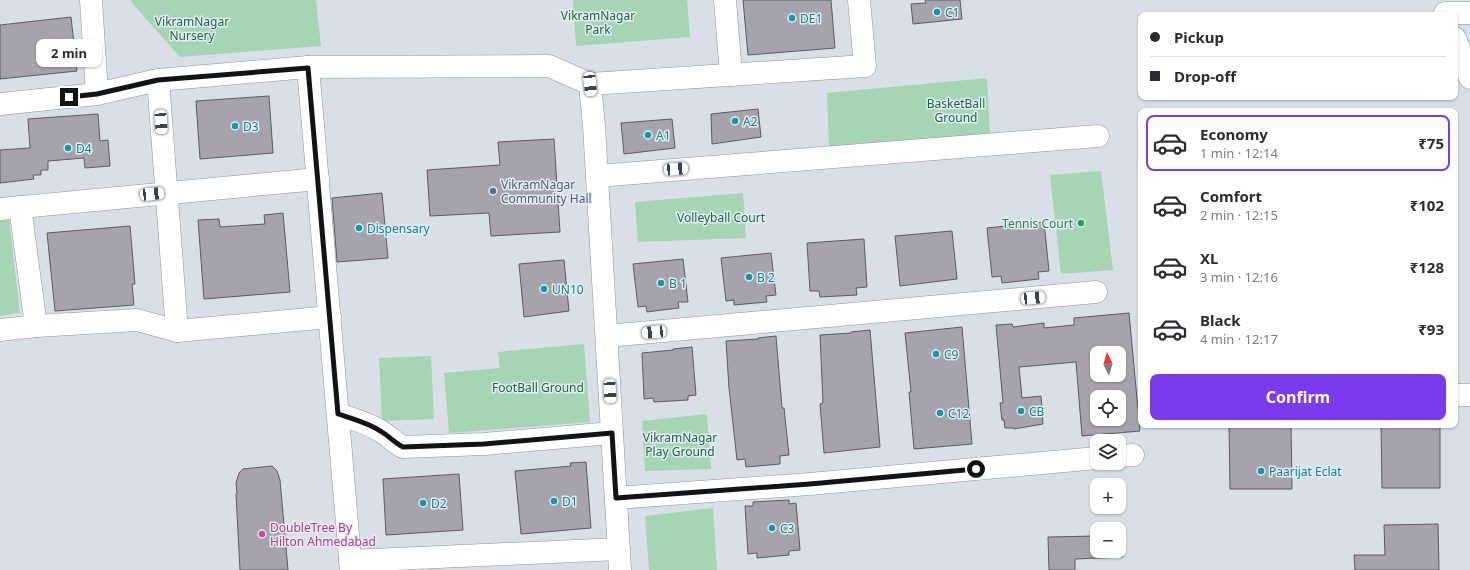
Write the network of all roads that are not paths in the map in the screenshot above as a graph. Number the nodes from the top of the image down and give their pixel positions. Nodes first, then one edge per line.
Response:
1 (91, 0) edge
2 (725, 0) edge
3 (859, 0) edge
4 (1445, 9) edge
5 (1470, 13) edge
6 (1458, 46) edge
7 (308, 68) junction
8 (731, 75) junction
9 (1470, 78) edge
10 (158, 80) junction
11 (590, 84) junction
12 (97, 94) junction
13 (0, 104) edge
14 (1098, 136) dead end
15 (597, 176) junction
16 (318, 178) junction
17 (167, 192) junction
18 (10, 208) edge
19 (1096, 292) dead end
20 (330, 317) junction
21 (36, 326) junction
22 (0, 330) edge
23 (177, 331) junction
24 (607, 336) junction
25 (1458, 395) edge
26 (1470, 395) edge
27 (338, 414) junction
28 (612, 433) junction
29 (1090, 459) edge
30 (616, 498) junction
31 (620, 559) edge
32 (351, 566) edge

1 - 12 street
2 - 8 street
3 - 8 street
4 - 5 street
6 - 9 street
7 - 10 street
7 - 11 street
7 - 16 street
8 - 11 street
10 - 12 street
10 - 17 street
11 - 15 street
12 - 13 street
14 - 15 street
15 - 24 street
16 - 17 street
16 - 20 street
17 - 18 street
17 - 23 street
18 - 21 street
19 - 24 street
20 - 23 street
20 - 27 street
21 - 22 street
21 - 23 street
24 - 28 street
25 - 26 street
27 - 28 street
27 - 32 street
28 - 30 street
29 - 30 street
30 - 31 street
31 - 32 street

